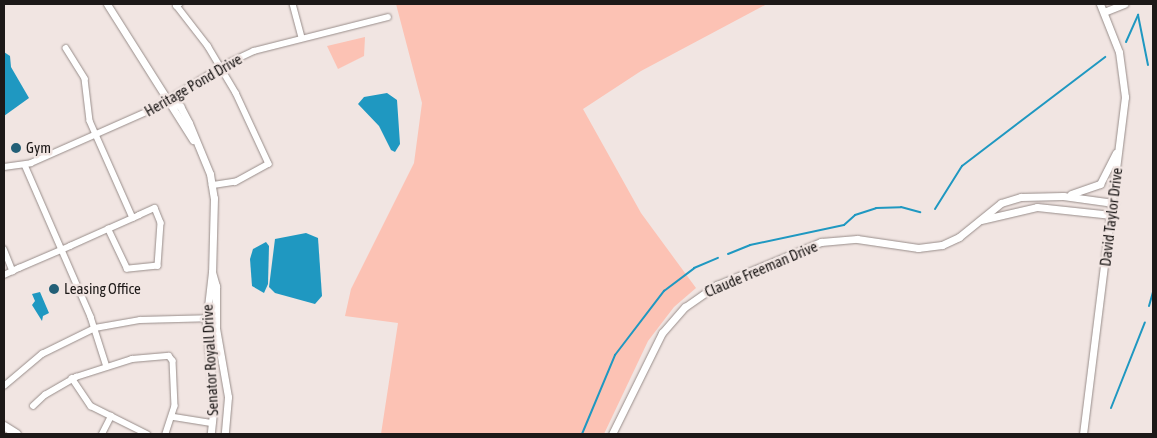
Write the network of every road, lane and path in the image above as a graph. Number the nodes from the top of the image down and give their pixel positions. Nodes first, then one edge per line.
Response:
1 (107, 4) edge
2 (180, 4) edge
3 (293, 4) edge
4 (1100, 4) edge
5 (1124, 4) edge
6 (1104, 12) junction
7 (388, 17) dead end
8 (302, 38) junction
9 (66, 48) dead end
10 (220, 68) junction
11 (169, 100) junction
12 (96, 135) junction
13 (1121, 136) junction
14 (25, 165) junction
15 (4, 167) edge
16 (212, 186) junction
17 (1050, 195) junction
18 (1114, 203) junction
19 (1112, 215) junction
20 (133, 218) junction
21 (981, 220) junction
22 (108, 229) junction
23 (61, 249) junction
24 (4, 250) edge
25 (13, 271) junction
26 (212, 272) junction
27 (4, 275) edge
28 (206, 318) junction
29 (216, 318) junction
30 (95, 328) junction
31 (107, 367) junction
32 (72, 378) junction
33 (4, 386) edge
34 (33, 406) dead end
35 (111, 416) junction
36 (174, 417) junction
37 (213, 423) junction
38 (4, 426) edge
39 (17, 434) edge
40 (102, 434) edge
41 (147, 434) edge
42 (166, 434) edge
43 (211, 434) edge
44 (225, 434) edge
45 (612, 434) edge
46 (1083, 434) edge

1 - 11 street
2 - 10 street
3 - 8 street
4 - 6 street, David Taylor Drive
5 - 6 street
6 - 13 street, David Taylor Drive
7 - 8 street, Heritage Pond Drive
8 - 10 street, Heritage Pond Drive
9 - 12 street
10 - 11 street, Heritage Pond Drive
10 - 16 street
11 - 12 street, Heritage Pond Drive
11 - 16 street
12 - 14 street, Heritage Pond Drive
12 - 20 street
13 - 17 street
13 - 18 street, David Taylor Drive
14 - 15 street, Heritage Pond Drive
14 - 23 street
16 - 26 street
17 - 18 street, Claude Freeman Drive
17 - 21 street, Claude Freeman Drive
18 - 19 street, David Taylor Drive
19 - 21 street, Claude Freeman Drive
19 - 46 street, David Taylor Drive
20 - 22 street
20 - 22 street
21 - 45 street, Claude Freeman Drive
22 - 23 street
23 - 25 street
23 - 30 street
24 - 25 street
25 - 27 street
26 - 28 street, Senator Royall Drive
26 - 29 street, Senator Royall Drive
28 - 29 street
28 - 30 street
28 - 37 street, Senator Royall Drive
29 - 44 street, Senator Royall Drive
30 - 31 street
30 - 33 street
31 - 32 street
31 - 36 street
32 - 34 street
32 - 35 street
35 - 40 street
35 - 41 street
36 - 37 street
36 - 42 street
37 - 43 street, Senator Royall Drive
38 - 39 main road

